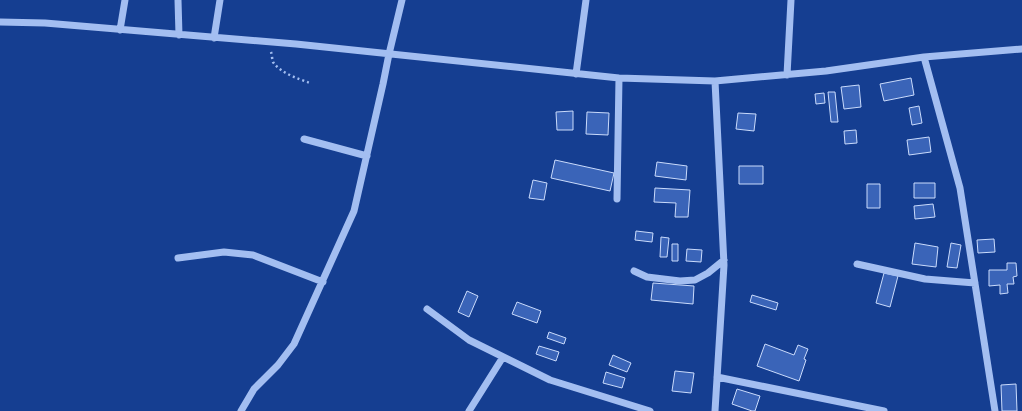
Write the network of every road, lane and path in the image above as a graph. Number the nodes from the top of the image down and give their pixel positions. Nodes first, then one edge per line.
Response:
1 (124, 0) edge
2 (178, 0) edge
3 (220, 0) edge
4 (402, 0) edge
5 (586, 0) edge
6 (791, 0) edge
7 (0, 22) edge
8 (120, 30) junction
9 (179, 35) junction
10 (214, 38) junction
11 (269, 42) junction
12 (1022, 48) edge
13 (389, 54) junction
14 (924, 57) junction
15 (576, 74) junction
16 (787, 75) junction
17 (619, 78) junction
18 (715, 81) junction
19 (310, 83) dead end
20 (304, 139) dead end
21 (367, 156) junction
22 (617, 199) dead end
23 (178, 258) dead end
24 (724, 260) junction
25 (857, 264) dead end
26 (634, 271) dead end
27 (323, 282) junction
28 (975, 283) junction
29 (428, 309) dead end
30 (503, 357) junction
31 (717, 377) junction
32 (240, 411) edge
33 (469, 411) edge
34 (650, 411) edge
35 (715, 411) edge
36 (884, 411) edge
37 (995, 411) edge

1 - 8 street
2 - 9 street
3 - 10 street
4 - 13 street
5 - 15 street
6 - 16 street
7 - 8 street
8 - 9 street
9 - 10 street
10 - 11 street
11 - 13 street
11 - 19 path
12 - 14 street
13 - 15 street
13 - 21 street
14 - 16 street
14 - 28 street
15 - 17 street
16 - 18 street
17 - 18 street
17 - 22 street
18 - 24 street
20 - 21 street
21 - 27 street
23 - 27 street
24 - 26 street
24 - 31 street
25 - 28 street
27 - 32 street
28 - 37 street
29 - 30 street
30 - 33 street
30 - 34 street
31 - 35 street
31 - 36 street

